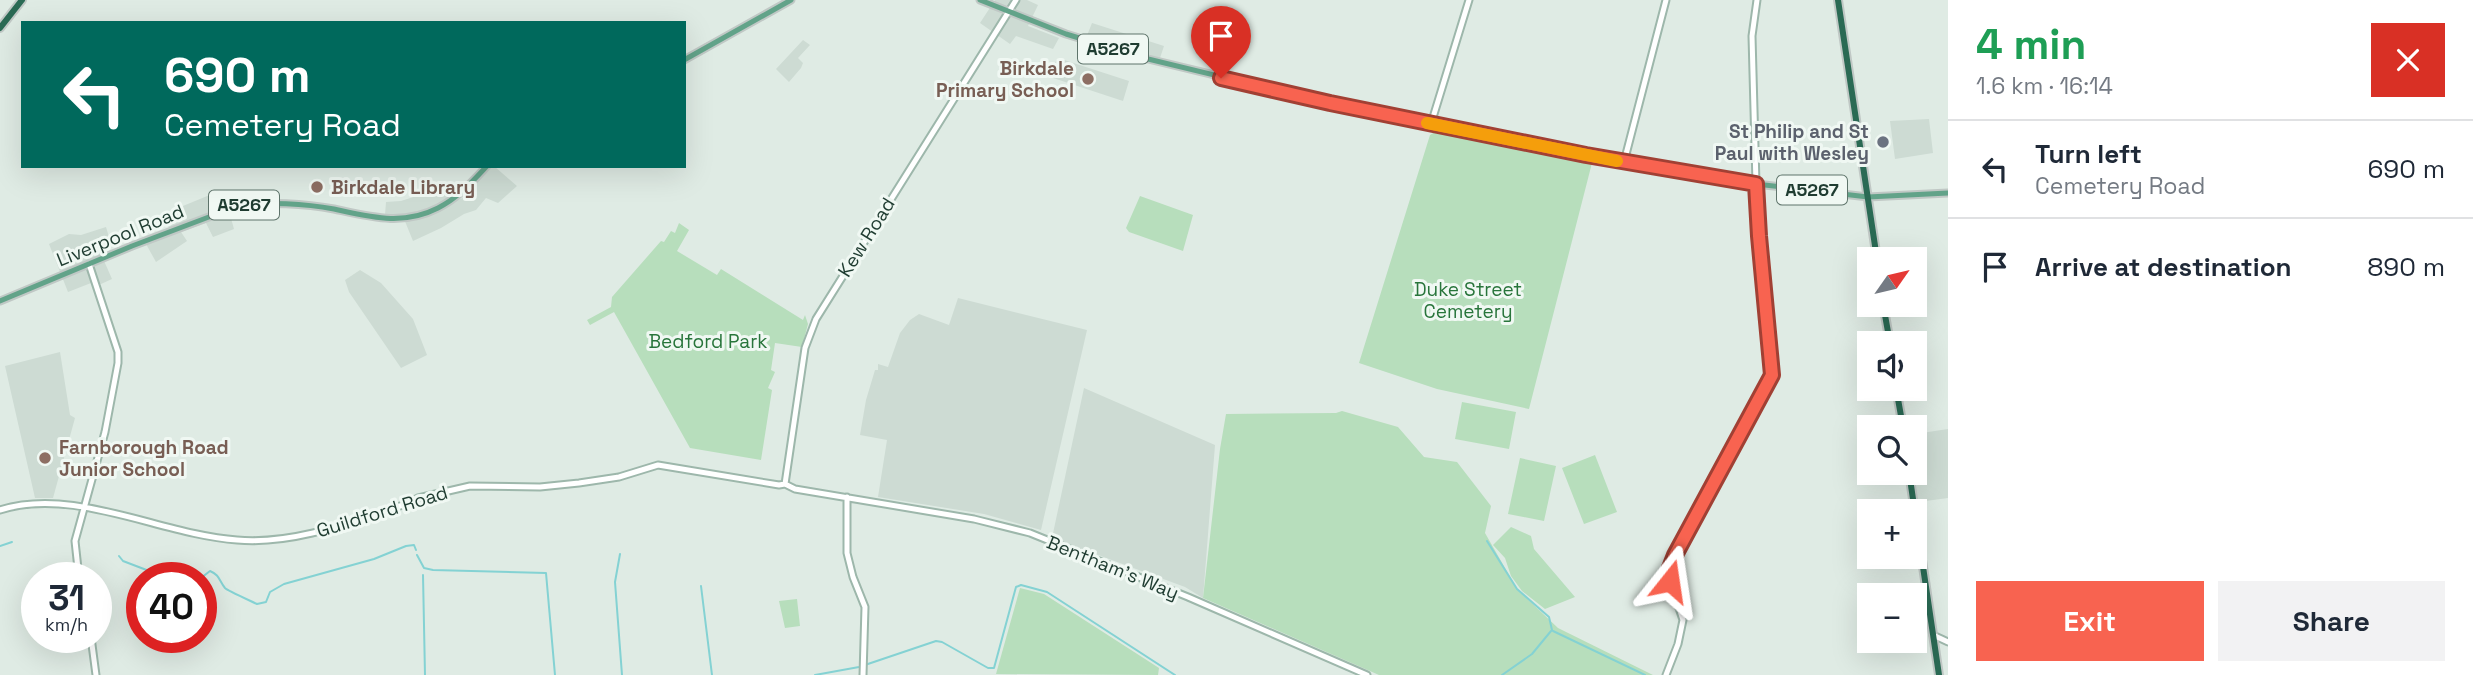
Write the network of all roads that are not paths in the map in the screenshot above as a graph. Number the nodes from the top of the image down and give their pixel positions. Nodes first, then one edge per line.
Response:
1 (22, 0) edge
2 (791, 0) edge
3 (980, 0) edge
4 (1016, 0) edge
5 (1469, 0) edge
6 (1666, 0) edge
7 (1757, 0) edge
8 (1838, 0) edge
9 (1008, 13) junction
10 (0, 28) edge
11 (686, 59) edge
12 (1431, 124) junction
13 (1624, 162) junction
14 (485, 168) edge
15 (1756, 184) junction
16 (1948, 192) edge
17 (1868, 197) junction
18 (1875, 247) edge
19 (89, 264) junction
20 (0, 301) edge
21 (785, 484) junction
22 (1911, 485) edge
23 (847, 497) junction
24 (83, 508) junction
25 (0, 510) edge
26 (77, 562) edge
27 (1933, 635) junction
28 (1948, 642) edge
29 (93, 653) edge
30 (863, 672) edge
31 (1666, 674) edge
32 (96, 675) edge
33 (1367, 675) edge
34 (1939, 675) edge

1 - 10 highway
2 - 11 main road
3 - 9 main road, A5267
4 - 9 street, Kew Road
5 - 12 street
6 - 13 street
7 - 15 street
8 - 17 highway
9 - 12 main road, A5267
9 - 21 street, Kew Road
12 - 13 main road, A5267
13 - 15 main road, A5267
14 - 19 main road, Liverpool Road / A5267
15 - 17 main road, A5267
15 - 31 street
16 - 17 main road, A5267
17 - 18 highway
19 - 20 main road, Liverpool Road / A5267
19 - 24 street
21 - 23 street, Guildford Road
21 - 24 street, Guildford Road
22 - 27 highway
23 - 30 street
23 - 33 street, Bentham's Way
24 - 25 street, Guildford Road
24 - 26 street
27 - 28 street
27 - 34 highway
29 - 32 street

